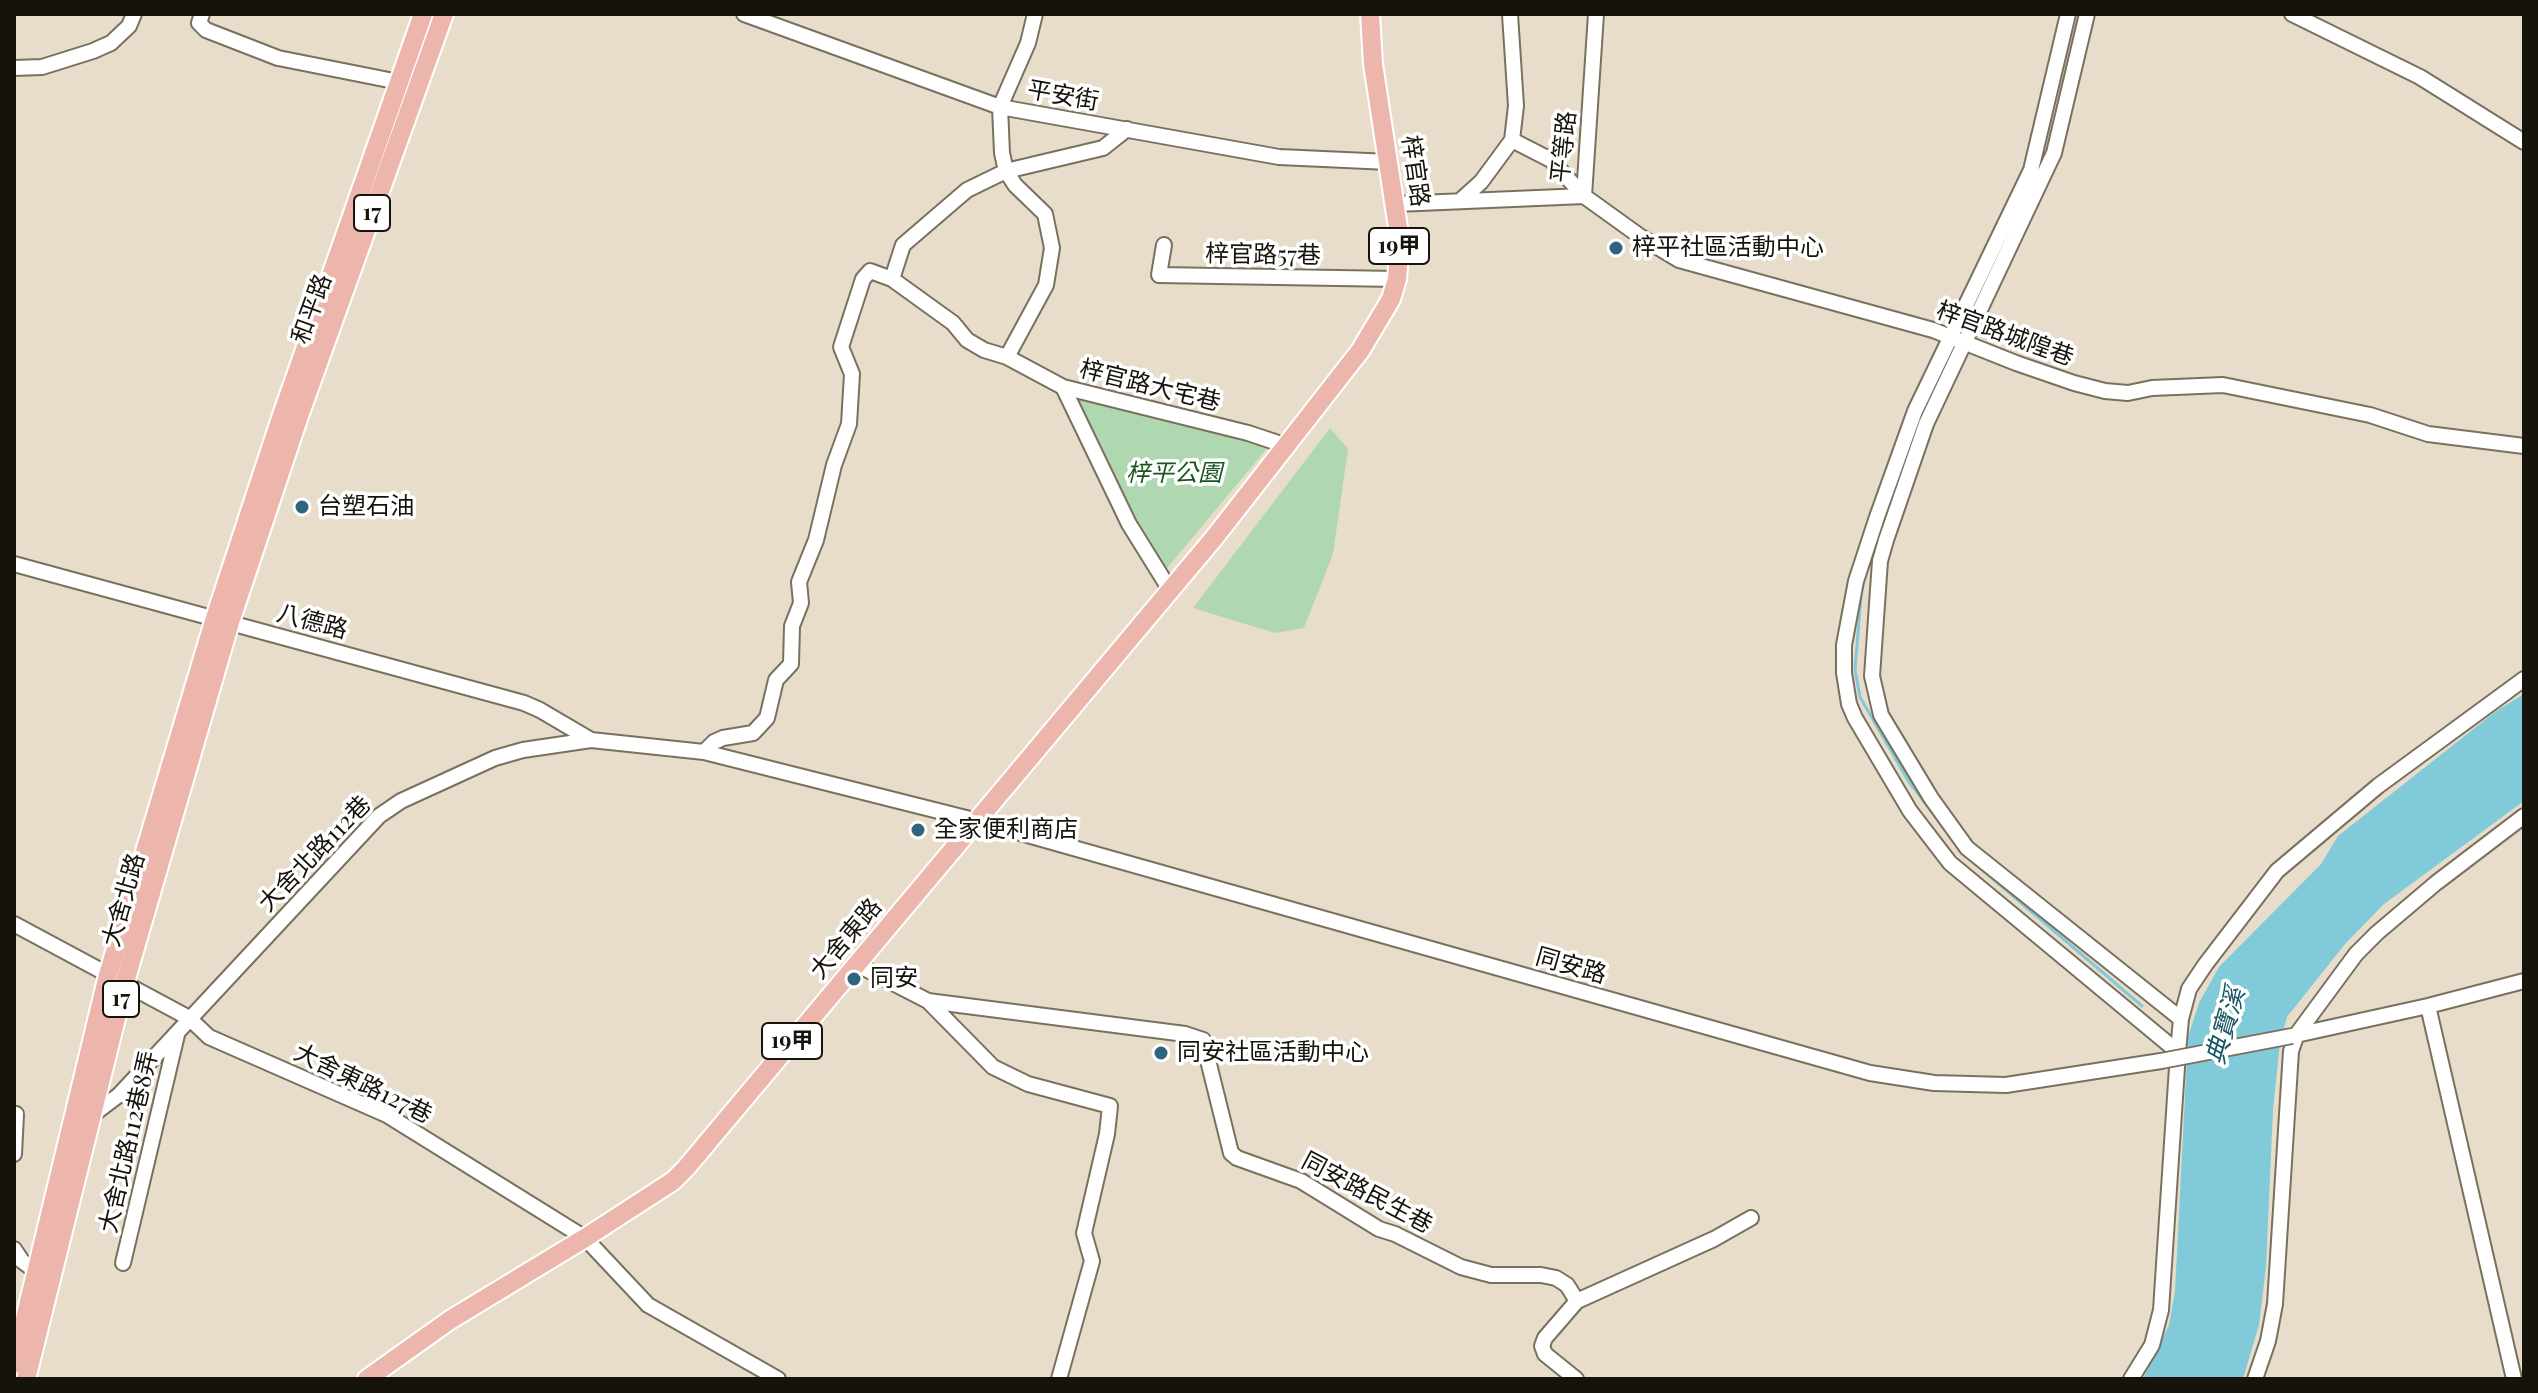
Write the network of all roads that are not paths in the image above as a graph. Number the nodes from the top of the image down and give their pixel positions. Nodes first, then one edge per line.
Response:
1 (134, 14) edge
2 (202, 14) edge
3 (423, 14) edge
4 (444, 14) edge
5 (744, 14) edge
6 (1035, 14) edge
7 (1370, 14) edge
8 (1510, 14) edge
9 (1596, 14) edge
10 (2068, 14) edge
11 (2087, 14) edge
12 (2292, 14) edge
13 (14, 68) edge
14 (399, 82) junction
15 (1000, 107) junction
16 (1127, 129) junction
17 (1512, 140) junction
18 (2524, 142) edge
19 (2045, 151) junction
20 (1389, 162) junction
21 (1006, 171) junction
22 (1584, 196) junction
23 (1461, 200) junction
24 (1396, 204) junction
25 (1164, 245) dead end
26 (345, 263) junction
27 (892, 279) junction
28 (1397, 279) junction
29 (1951, 336) junction
30 (1967, 341) junction
31 (1007, 357) junction
32 (1063, 387) junction
33 (1287, 446) junction
34 (2524, 446) edge
35 (14, 564) edge
36 (1170, 590) junction
37 (222, 620) junction
38 (2524, 679) edge
39 (591, 740) junction
40 (704, 752) junction
41 (2524, 816) edge
42 (978, 821) junction
43 (14, 924) edge
44 (856, 964) junction
45 (117, 978) junction
46 (2524, 981) edge
47 (928, 1001) junction
48 (2428, 1006) junction
49 (189, 1018) junction
50 (2181, 1019) junction
51 (178, 1030) junction
52 (2294, 1035) junction
53 (2178, 1052) junction
54 (84, 1113) junction
55 (16, 1114) edge
56 (14, 1154) edge
57 (1751, 1218) dead end
58 (585, 1238) junction
59 (14, 1249) edge
60 (123, 1263) dead end
61 (43, 1276) junction
62 (1577, 1301) junction
63 (14, 1364) edge
64 (2524, 1376) edge
65 (26, 1379) edge
66 (367, 1379) edge
67 (778, 1379) edge
68 (1059, 1379) edge
69 (1576, 1379) edge
70 (2131, 1379) edge
71 (2255, 1379) edge
72 (2514, 1379) edge

1 - 13 street
2 - 14 street
3 - 14 main road, 和平路 / 17
4 - 26 main road, 和平路 / 17
5 - 15 street, 平安街
6 - 15 street
7 - 20 main road, 梓官路 / 19甲
8 - 17 street
9 - 22 street, 平等路
10 - 19 street
11 - 19 street
12 - 18 street
14 - 26 main road, 和平路 / 17
15 - 16 street, 平安街
15 - 21 street
16 - 20 street, 平安街
16 - 21 street
17 - 22 street, 梓官路城隍巷
17 - 23 street
19 - 29 street
19 - 30 street
20 - 24 main road, 梓官路 / 19甲
21 - 27 street
21 - 31 street
22 - 23 street, 平等路
22 - 29 street, 梓官路城隍巷
23 - 24 street, 平等路
24 - 28 main road, 梓官路 / 19甲
25 - 28 street, 梓官路57巷
26 - 37 main road, 和平路 / 17
27 - 31 street, 梓官路大宅巷
27 - 40 street, 梓官路大宅巷
28 - 33 main road, 梓官路 / 19甲
29 - 30 street, 梓官路城隍巷
29 - 53 street
30 - 34 street, 梓官路城隍巷
30 - 50 street
31 - 32 street, 梓官路大宅巷
32 - 33 street, 梓官路大宅巷
32 - 36 street
33 - 36 main road, 大舍東路 / 19甲
35 - 37 street, 八德路
36 - 42 main road, 大舍東路 / 19甲
37 - 39 street, 八德路
37 - 45 main road, 大舍北路 / 17
38 - 50 street
39 - 40 street, 大舍北路112巷
39 - 49 street, 大舍北路112巷
40 - 42 street, 大舍北路112巷
41 - 52 street
42 - 44 main road, 大舍東路 / 19甲
42 - 52 street, 同安路, bridge
43 - 45 street, 大舍東路127巷
44 - 47 street
44 - 58 main road, 大舍東路 / 19甲
45 - 49 street, 大舍東路127巷
45 - 54 main road, 大舍北路 / 17
46 - 48 street, 同安路
47 - 62 street, 同安路民生巷
47 - 68 street
48 - 52 street, 同安路
48 - 72 street
49 - 51 street, 大舍北路112巷
49 - 58 street, 大舍東路127巷
50 - 53 street
51 - 54 street, 大舍北路112巷
51 - 60 street, 大舍北路112巷8弄
52 - 71 street
53 - 70 street
54 - 61 main road, 大舍北路 / 17
55 - 56 street
57 - 62 street
58 - 66 main road, 大舍東路 / 19甲
58 - 67 street, 大舍東路127巷
59 - 61 street
61 - 63 main road, 大舍北路 / 17
61 - 65 main road, 大舍北路 / 17
62 - 69 street
64 - 72 street

